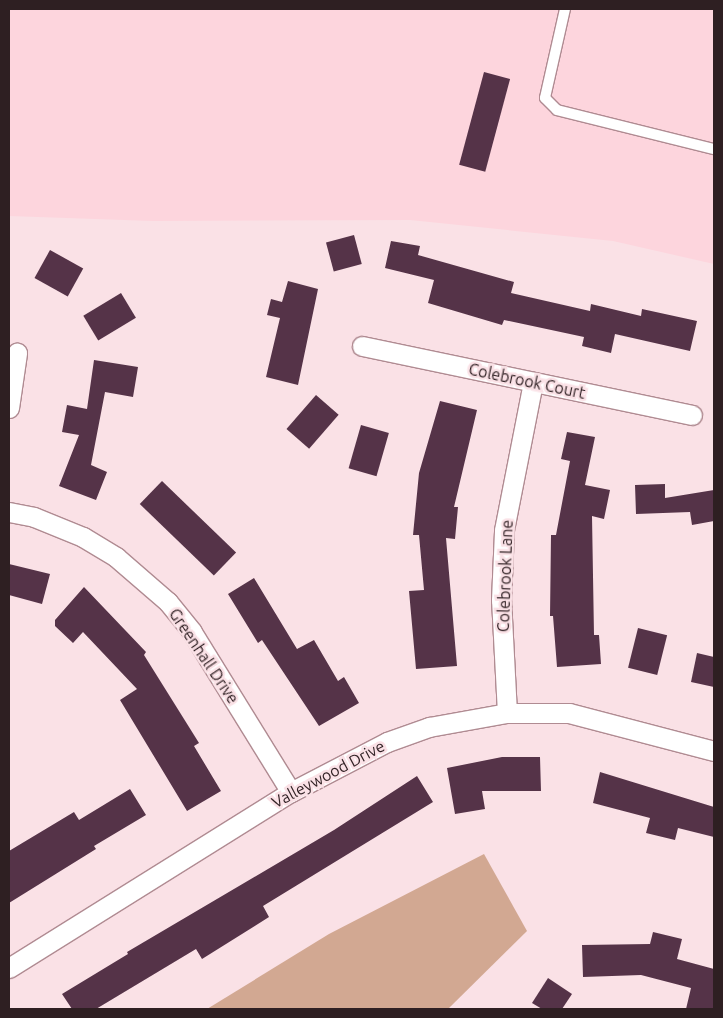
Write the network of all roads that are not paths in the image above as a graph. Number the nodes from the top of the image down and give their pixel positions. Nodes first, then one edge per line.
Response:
1 (565, 9) edge
2 (714, 149) edge
3 (362, 346) dead end
4 (17, 352) dead end
5 (533, 382) junction
6 (9, 408) edge
7 (692, 415) dead end
8 (9, 512) edge
9 (508, 713) junction
10 (714, 751) edge
11 (291, 792) junction
12 (9, 968) edge

1 - 2 lane
3 - 5 street, Colebrook Court
4 - 6 street
5 - 7 street, Colebrook Court
5 - 9 street, Colebrook Lane
8 - 11 street, Greenhall Drive
9 - 10 street, Valleywood Drive
9 - 11 street, Valleywood Drive
11 - 12 street, Valleywood Drive

